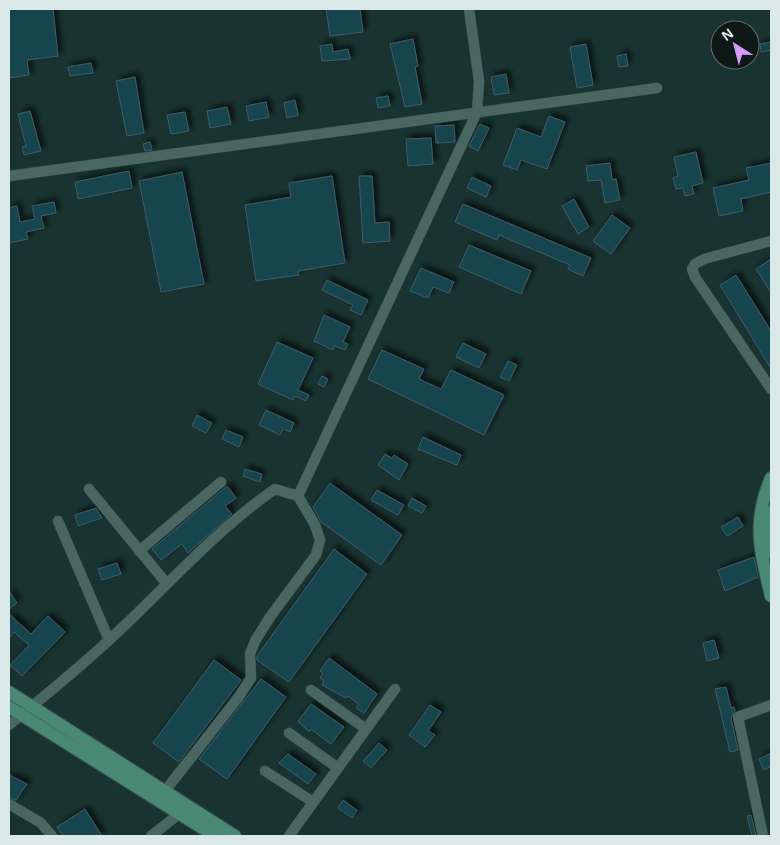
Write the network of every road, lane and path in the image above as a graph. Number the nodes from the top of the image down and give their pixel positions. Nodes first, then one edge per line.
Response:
1 (469, 9) edge
2 (657, 88) dead end
3 (477, 112) junction
4 (9, 176) edge
5 (771, 241) edge
6 (771, 389) edge
7 (771, 478) edge
8 (221, 482) dead end
9 (88, 489) dead end
10 (298, 496) junction
11 (771, 512) edge
12 (58, 521) dead end
13 (140, 551) junction
14 (771, 552) edge
15 (167, 584) junction
16 (771, 596) edge
17 (109, 640) junction
18 (395, 689) dead end
19 (311, 690) dead end
20 (9, 692) edge
21 (771, 704) edge
22 (31, 706) junction
23 (9, 707) edge
24 (21, 715) junction
25 (9, 725) edge
26 (366, 729) junction
27 (289, 733) dead end
28 (338, 768) junction
29 (265, 771) dead end
30 (161, 795) junction
31 (313, 802) junction
32 (9, 804) edge
33 (179, 814) junction
34 (52, 836) edge
35 (151, 836) edge
36 (215, 836) edge
37 (235, 836) edge
38 (289, 836) edge
39 (763, 836) edge

1 - 3 street
2 - 3 street
3 - 4 street
3 - 10 street
5 - 6 street
7 - 16 main road
8 - 13 street
9 - 13 street
10 - 15 street
10 - 30 street
11 - 14 main road
12 - 17 street
13 - 15 street
15 - 17 street
17 - 22 street
18 - 26 street
19 - 26 street
20 - 22 main road
21 - 39 street
22 - 24 street
22 - 30 main road
23 - 24 main road
24 - 25 street
24 - 30 main road
26 - 28 street
27 - 28 street
28 - 31 street
29 - 31 street
30 - 33 main road
30 - 37 main road
31 - 38 street
32 - 34 street
33 - 35 street
33 - 36 main road

